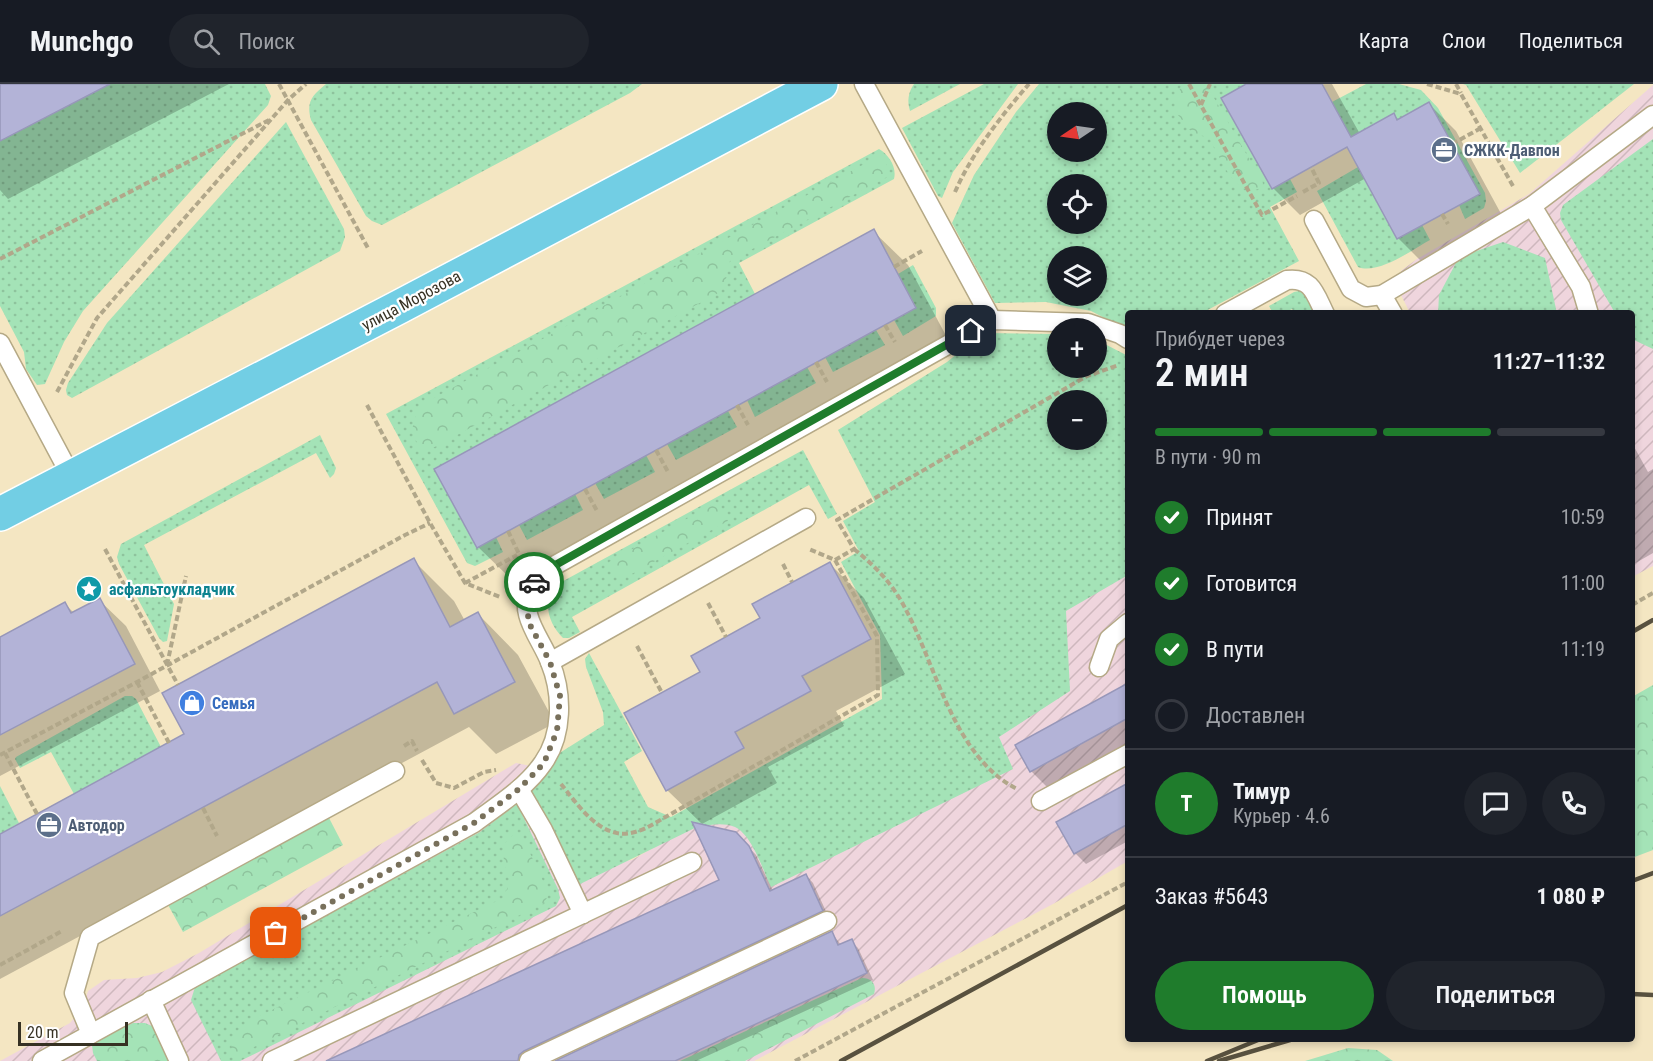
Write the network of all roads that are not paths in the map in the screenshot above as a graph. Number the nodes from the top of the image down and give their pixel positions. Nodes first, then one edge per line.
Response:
1 (821, 84) edge
2 (864, 84) edge
3 (1653, 116) edge
4 (1532, 206) junction
5 (1314, 220) dead end
6 (1382, 295) junction
7 (1232, 310) edge
8 (1324, 310) edge
9 (1391, 310) edge
10 (1588, 310) edge
11 (992, 320) junction
12 (1125, 337) edge
13 (0, 343) edge
14 (71, 476) junction
15 (0, 514) edge
16 (806, 518) dead end
17 (1125, 626) edge
18 (550, 662) junction
19 (1099, 667) dead end
20 (1125, 756) edge
21 (395, 771) dead end
22 (519, 789) junction
23 (1041, 801) road end
24 (692, 862) dead end
25 (583, 914) junction
26 (827, 921) dead end
27 (151, 1000) junction
28 (91, 1034) junction
29 (42, 1061) edge
30 (180, 1061) edge
31 (272, 1061) edge
32 (529, 1061) edge

1 - 14 main road, улица Морозова
2 - 11 lane
3 - 4 lane
4 - 6 lane
4 - 10 lane
5 - 6 lane
6 - 9 lane
7 - 8 lane
11 - 12 lane
11 - 18 lane
13 - 14 lane
14 - 15 main road, улица Морозова
16 - 18 lane
17 - 19 lane
18 - 22 lane
20 - 23 lane
21 - 28 lane
22 - 25 lane
22 - 27 lane
24 - 25 lane
25 - 31 lane
26 - 32 lane
27 - 28 lane
27 - 30 lane
28 - 29 lane

